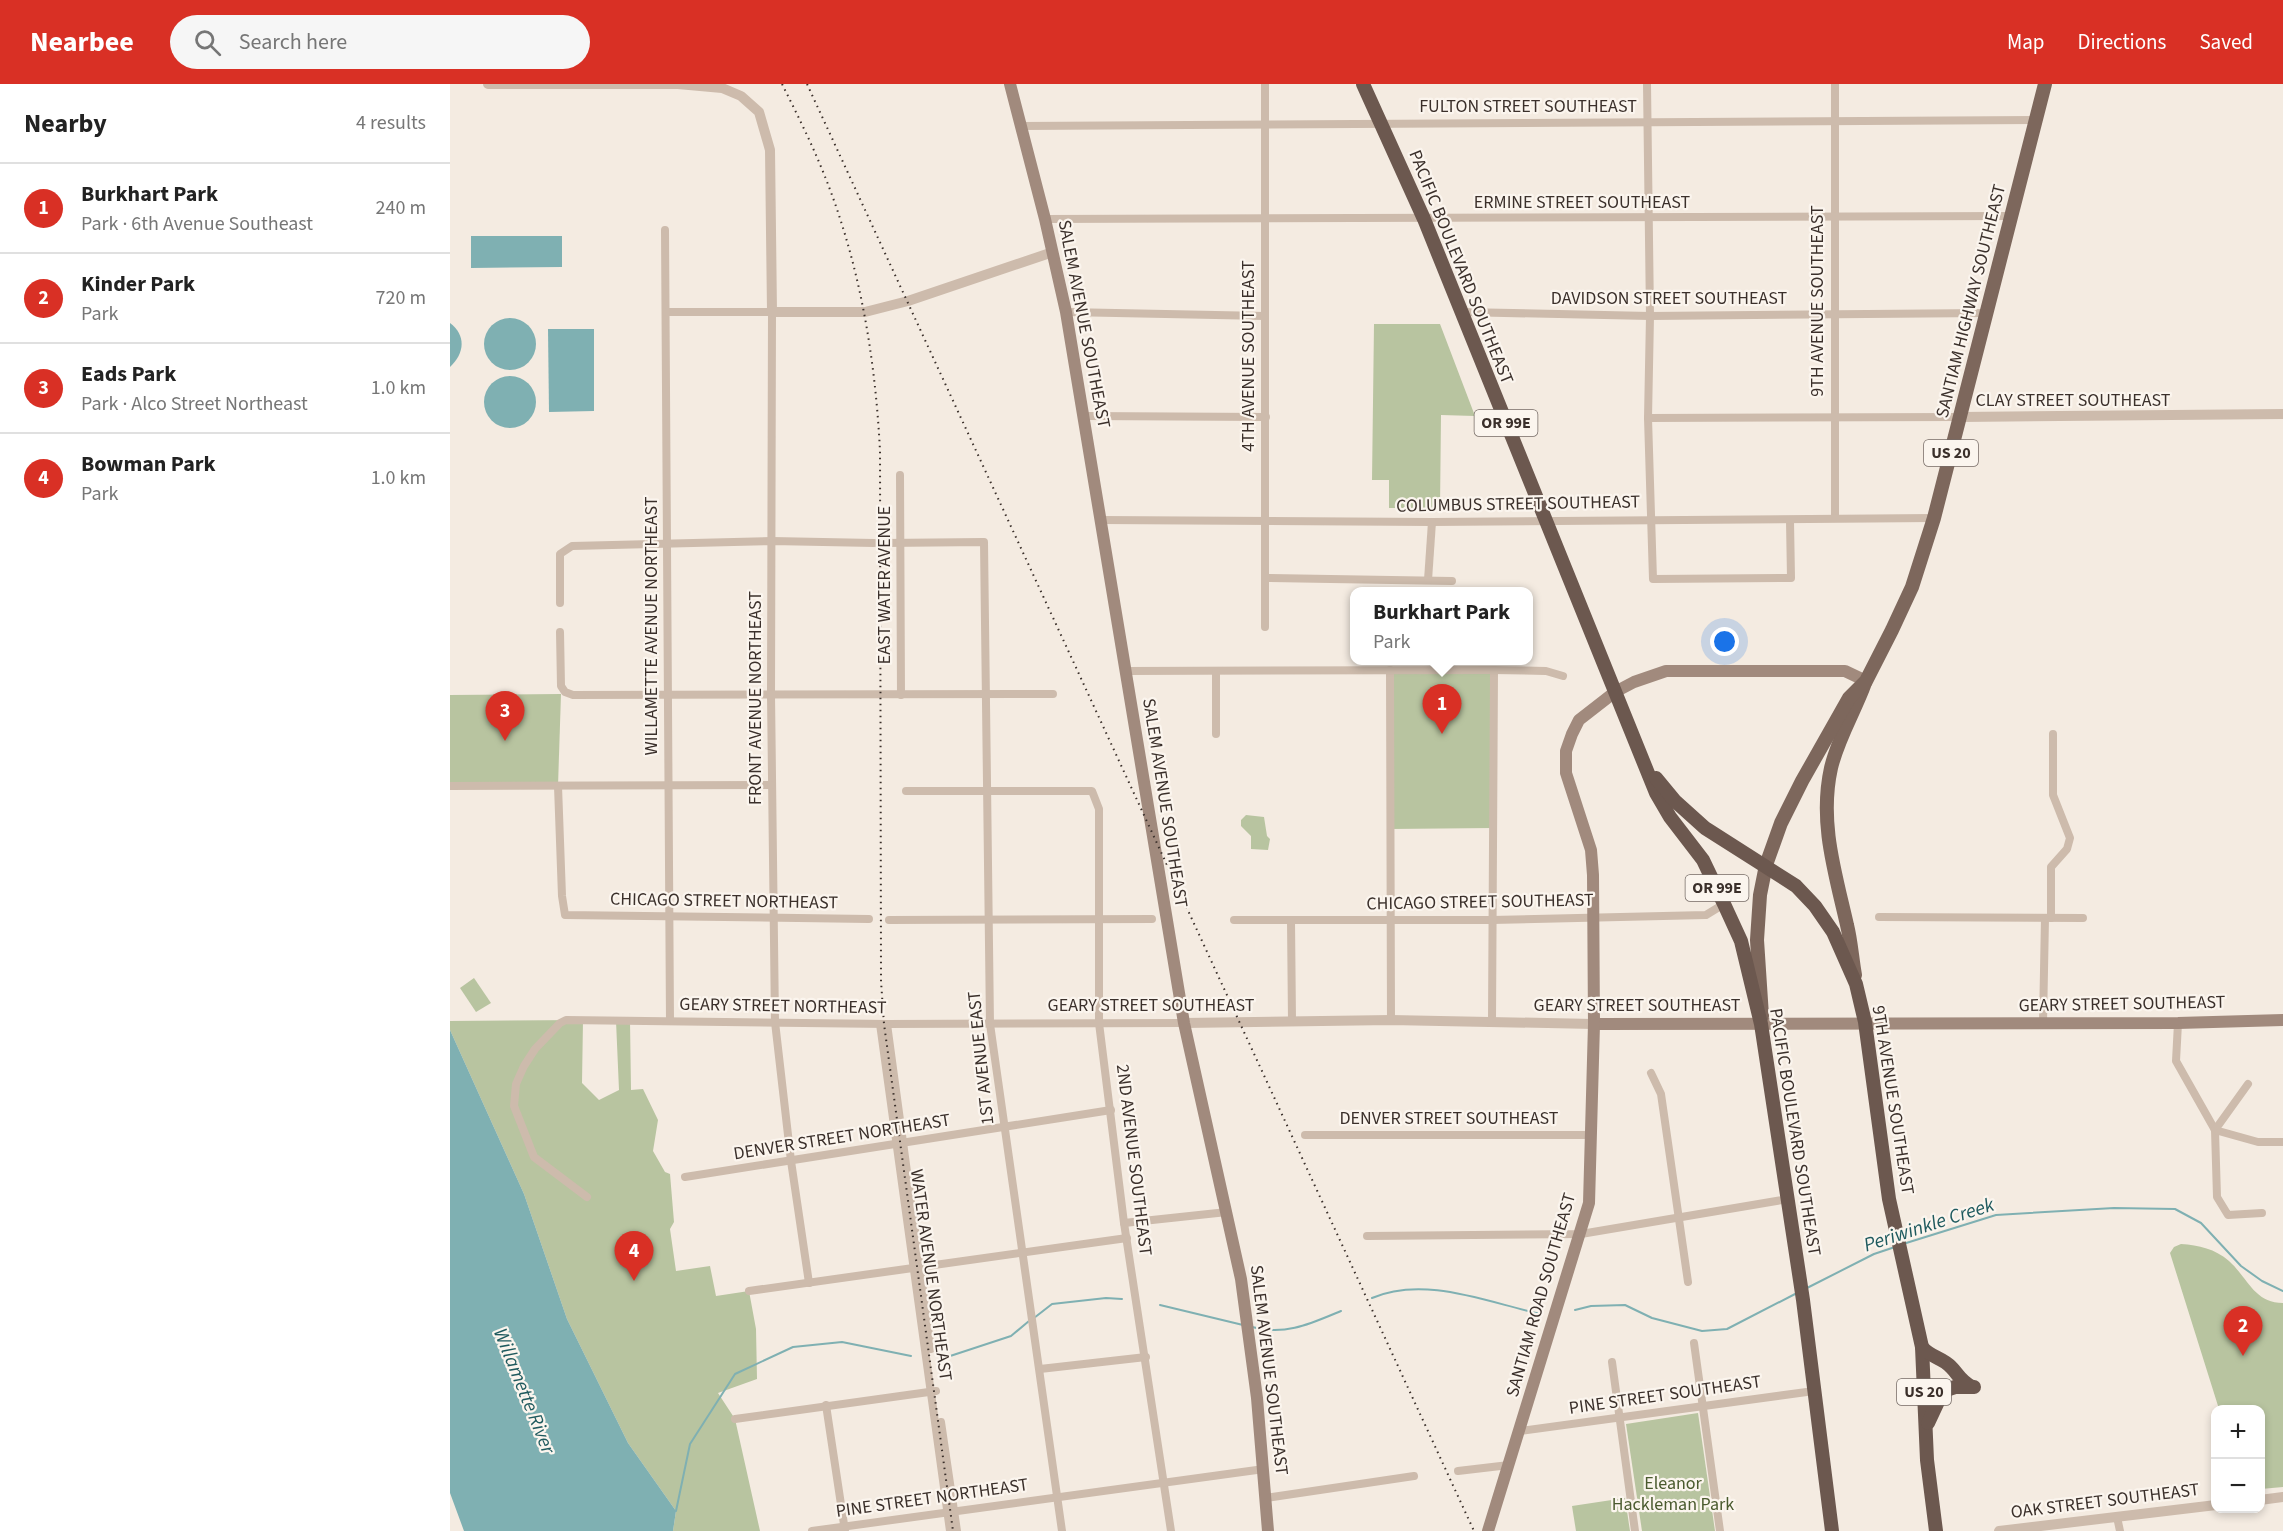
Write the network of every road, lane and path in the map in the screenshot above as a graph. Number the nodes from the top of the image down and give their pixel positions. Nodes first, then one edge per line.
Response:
1 (489, 84) edge
2 (1010, 84) edge
3 (1265, 84) edge
4 (1363, 84) edge
5 (1647, 84) edge
6 (1835, 84) edge
7 (2045, 84) edge
8 (2036, 120) junction
9 (1835, 121) junction
10 (1266, 123) junction
11 (1382, 123) junction
12 (1647, 123) junction
13 (1021, 126) junction
14 (2010, 216) junction
15 (1835, 217) junction
16 (1648, 218) junction
17 (1045, 219) junction
18 (1424, 219) junction
19 (1264, 220) junction
20 (665, 230) dead end
21 (1053, 252) junction
22 (666, 312) junction
23 (772, 312) junction
24 (1066, 312) junction
25 (1461, 312) junction
26 (1986, 313) junction
27 (1835, 314) junction
28 (1265, 316) junction
29 (1650, 316) junction
30 (2283, 414) edge
31 (1084, 416) junction
32 (1266, 417) junction
33 (1835, 417) junction
34 (1961, 417) junction
35 (1648, 418) junction
36 (900, 476) dead end
37 (1835, 518) junction
38 (1934, 518) junction
39 (1545, 519) junction
40 (1653, 519) junction
41 (1101, 520) junction
42 (1265, 521) junction
43 (1790, 521) junction
44 (1432, 522) junction
45 (772, 541) junction
46 (874, 543) dead end
47 (884, 543) dead end
48 (900, 543) junction
49 (667, 545) junction
50 (1266, 578) junction
51 (1428, 580) junction
52 (1452, 581) dead end
53 (560, 603) dead end
54 (1265, 627) dead end
55 (560, 632) dead end
56 (1390, 670) junction
57 (1494, 670) junction
58 (1126, 671) junction
59 (1216, 672) junction
60 (1563, 676) dead end
61 (1866, 681) junction
62 (1616, 692) junction
63 (1053, 694) dead end
64 (771, 695) junction
65 (901, 695) junction
66 (985, 695) junction
67 (668, 696) junction
68 (1216, 734) dead end
69 (2053, 734) dead end
70 (1645, 765) junction
71 (771, 785) junction
72 (450, 786) edge
73 (558, 786) junction
74 (668, 786) junction
75 (906, 791) dead end
76 (987, 793) junction
77 (1766, 865) junction
78 (1724, 904) junction
79 (670, 916) junction
80 (1594, 916) junction
81 (1879, 917) dead end
82 (774, 918) junction
83 (2048, 918) junction
84 (2083, 918) dead end
85 (869, 919) dead end
86 (1152, 919) dead end
87 (889, 920) dead end
88 (988, 920) junction
89 (1234, 920) dead end
90 (1390, 920) junction
91 (1492, 920) junction
92 (1098, 921) junction
93 (1291, 921) junction
94 (1856, 984) junction
95 (1391, 1020) junction
96 (2283, 1020) edge
97 (670, 1021) junction
98 (775, 1022) junction
99 (1292, 1022) junction
100 (1492, 1022) junction
101 (1865, 1022) junction
102 (1099, 1023) junction
103 (1184, 1023) junction
104 (2043, 1023) junction
105 (2178, 1023) junction
106 (884, 1024) junction
107 (990, 1024) junction
108 (1594, 1024) junction
109 (1761, 1024) junction
110 (1651, 1073) dead end
111 (2248, 1084) dead end
112 (1111, 1110) junction
113 (1004, 1129) junction
114 (2215, 1130) junction
115 (1305, 1135) dead end
116 (1592, 1135) junction
117 (2283, 1142) edge
118 (900, 1144) junction
119 (791, 1161) junction
120 (685, 1177) dead end
121 (587, 1197) dead end
122 (1788, 1199) junction
123 (1227, 1212) junction
124 (2262, 1213) dead end
125 (1677, 1216) junction
126 (1124, 1222) junction
127 (1581, 1233) junction
128 (1367, 1236) dead end
129 (1126, 1238) junction
130 (1022, 1252) junction
131 (917, 1267) junction
132 (1688, 1282) dead end
133 (809, 1283) junction
134 (749, 1291) dead end
135 (1694, 1343) dead end
136 (1922, 1347) junction
137 (1146, 1357) junction
138 (1612, 1362) dead end
139 (1040, 1369) junction
140 (934, 1391) junction
141 (1814, 1391) junction
142 (826, 1405) junction
143 (1703, 1405) junction
144 (735, 1419) dead end
145 (1619, 1419) junction
146 (1926, 1428) junction
147 (1520, 1431) junction
148 (1509, 1465) junction
149 (1264, 1469) junction
150 (1458, 1471) dead end
151 (1414, 1476) dead end
152 (1164, 1483) junction
153 (1057, 1497) junction
154 (2283, 1497) edge
155 (1266, 1498) junction
156 (2265, 1499) edge
157 (2211, 1505) edge
158 (951, 1512) junction
159 (2117, 1517) junction
160 (845, 1529) edge
161 (812, 1531) edge
162 (950, 1531) edge
163 (957, 1531) edge
164 (1062, 1531) edge
165 (1171, 1531) edge
166 (1268, 1531) edge
167 (1488, 1531) edge
168 (1635, 1531) edge
169 (1720, 1531) edge
170 (1832, 1531) edge
171 (1936, 1531) edge
172 (1999, 1531) edge
173 (2120, 1531) edge

1 - 23 street, FRONT AVENUE NORTHEAST
2 - 13 main road, SALEM AVENUE SOUTHEAST
3 - 10 street, 4TH AVENUE SOUTHEAST
4 - 11 highway, PACIFIC BOULEVARD SOUTHEAST / OR 99E
5 - 12 street
6 - 9 street, 9TH AVENUE SOUTHEAST
7 - 8 main road, SANTIAM HIGHWAY SOUTHEAST / US 20
8 - 9 street, FULTON STREET SOUTHEAST
8 - 14 main road, SANTIAM HIGHWAY SOUTHEAST / US 20
9 - 12 street, FULTON STREET SOUTHEAST
9 - 15 street, 9TH AVENUE SOUTHEAST
10 - 11 street, FULTON STREET SOUTHEAST
10 - 13 street, FULTON STREET SOUTHEAST
10 - 19 street, 4TH AVENUE SOUTHEAST
11 - 12 street, FULTON STREET SOUTHEAST
11 - 18 highway, PACIFIC BOULEVARD SOUTHEAST / OR 99E
12 - 16 street
13 - 17 main road, SALEM AVENUE SOUTHEAST
14 - 15 street, ERMINE STREET SOUTHEAST
14 - 26 main road, SANTIAM HIGHWAY SOUTHEAST / US 20
15 - 16 street, ERMINE STREET SOUTHEAST
15 - 27 street, 9TH AVENUE SOUTHEAST
16 - 18 street, ERMINE STREET SOUTHEAST
16 - 29 street
17 - 19 street, ERMINE STREET SOUTHEAST
17 - 21 main road, SALEM AVENUE SOUTHEAST
18 - 19 street, ERMINE STREET SOUTHEAST
18 - 25 highway, PACIFIC BOULEVARD SOUTHEAST / OR 99E
19 - 28 street, 4TH AVENUE SOUTHEAST
20 - 22 street, WILLAMETTE AVENUE NORTHEAST
21 - 23 street
21 - 24 main road, SALEM AVENUE SOUTHEAST
22 - 23 street
22 - 49 street, WILLAMETTE AVENUE NORTHEAST
23 - 45 street, FRONT AVENUE NORTHEAST
24 - 28 street
24 - 31 main road, SALEM AVENUE SOUTHEAST
25 - 29 street, DAVIDSON STREET SOUTHEAST
25 - 39 highway, PACIFIC BOULEVARD SOUTHEAST / OR 99E
26 - 27 street, DAVIDSON STREET SOUTHEAST
26 - 34 main road, SANTIAM HIGHWAY SOUTHEAST / US 20
27 - 29 street, DAVIDSON STREET SOUTHEAST
27 - 33 street, 9TH AVENUE SOUTHEAST
28 - 32 street, 4TH AVENUE SOUTHEAST
29 - 35 street
30 - 34 street, CLAY STREET SOUTHEAST
31 - 32 street
31 - 41 main road, SALEM AVENUE SOUTHEAST
32 - 42 street, 4TH AVENUE SOUTHEAST
33 - 34 street, CLAY STREET SOUTHEAST
33 - 35 street, CLAY STREET SOUTHEAST
33 - 37 street, 9TH AVENUE SOUTHEAST
34 - 38 main road, SANTIAM HIGHWAY SOUTHEAST / US 20
35 - 40 street
36 - 48 street, EAST WATER AVENUE
37 - 38 street, COLUMBUS STREET SOUTHEAST
37 - 43 street, COLUMBUS STREET SOUTHEAST
38 - 61 main road, SANTIAM HIGHWAY SOUTHEAST / US 20
39 - 40 street, COLUMBUS STREET SOUTHEAST
39 - 44 street, COLUMBUS STREET SOUTHEAST
39 - 62 highway, PACIFIC BOULEVARD SOUTHEAST / OR 99E
40 - 43 street, COLUMBUS STREET SOUTHEAST
40 - 43 street
41 - 42 street, COLUMBUS STREET SOUTHEAST
41 - 58 main road, SALEM AVENUE SOUTHEAST
42 - 44 street, COLUMBUS STREET SOUTHEAST
42 - 50 street, 4TH AVENUE SOUTHEAST
44 - 51 street
45 - 46 street
45 - 49 street
45 - 64 street, FRONT AVENUE NORTHEAST
47 - 48 street
48 - 65 street, EAST WATER AVENUE
48 - 66 street, 1ST AVENUE EAST
49 - 53 street
49 - 67 street, WILLAMETTE AVENUE NORTHEAST
50 - 51 street
50 - 54 street, 4TH AVENUE SOUTHEAST
51 - 52 street
55 - 67 street
56 - 57 street
56 - 59 street
56 - 90 street
57 - 60 street
57 - 91 street
58 - 59 street
58 - 103 main road, SALEM AVENUE SOUTHEAST
59 - 68 street
61 - 62 main road, SANTIAM ROAD SOUTHEAST
61 - 77 main road, SANTIAM HIGHWAY SOUTHEAST / US 20
61 - 94 main road, 9TH AVENUE SOUTHEAST / US 20
62 - 70 highway, PACIFIC BOULEVARD SOUTHEAST / OR 99E
62 - 80 main road, SANTIAM ROAD SOUTHEAST
63 - 66 street
64 - 65 street
64 - 67 street
64 - 71 street, FRONT AVENUE NORTHEAST
65 - 66 street
66 - 76 street, 1ST AVENUE EAST
67 - 74 street, WILLAMETTE AVENUE NORTHEAST
69 - 83 street
70 - 77 highway, PACIFIC BOULEVARD SOUTHEAST / OR 99E
70 - 78 highway, PACIFIC BOULEVARD SOUTHEAST / OR 99E
71 - 74 street
71 - 82 street, FRONT AVENUE NORTHEAST
72 - 73 street
73 - 74 street
73 - 79 street, CHICAGO STREET NORTHEAST
74 - 79 street, WILLAMETTE AVENUE NORTHEAST
75 - 76 street
76 - 88 street, 1ST AVENUE EAST
76 - 92 street, 2ND AVENUE SOUTHEAST
77 - 94 highway, PACIFIC BOULEVARD SOUTHEAST / OR 99E
77 - 109 main road, SANTIAM HIGHWAY SOUTHEAST / US 20
78 - 80 street, CHICAGO STREET SOUTHEAST
78 - 109 highway, PACIFIC BOULEVARD SOUTHEAST / OR 99E
79 - 82 street, CHICAGO STREET NORTHEAST
79 - 97 street, WILLAMETTE AVENUE NORTHEAST
80 - 91 street, CHICAGO STREET SOUTHEAST
80 - 108 main road, SANTIAM ROAD SOUTHEAST
81 - 83 street
82 - 85 street, CHICAGO STREET NORTHEAST
82 - 98 street, FRONT AVENUE NORTHEAST
83 - 84 street
83 - 104 street
86 - 92 street
87 - 88 street
88 - 92 street
88 - 107 street, 1ST AVENUE EAST
89 - 93 street, CHICAGO STREET SOUTHEAST
90 - 91 street, CHICAGO STREET SOUTHEAST
90 - 93 street, CHICAGO STREET SOUTHEAST
90 - 95 street
91 - 100 street
92 - 102 street, 2ND AVENUE SOUTHEAST
93 - 99 street
94 - 101 highway, 9TH AVENUE SOUTHEAST / US 20
95 - 99 street, GEARY STREET SOUTHEAST
95 - 100 street, GEARY STREET SOUTHEAST
96 - 105 main road, GEARY STREET SOUTHEAST
97 - 98 street, GEARY STREET NORTHEAST
97 - 121 street, GEARY STREET NORTHEAST
98 - 106 street, GEARY STREET NORTHEAST
98 - 119 street, FRONT AVENUE NORTHEAST
99 - 103 street, GEARY STREET SOUTHEAST
100 - 108 street, GEARY STREET SOUTHEAST
101 - 104 main road, GEARY STREET SOUTHEAST
101 - 109 main road, GEARY STREET SOUTHEAST
101 - 136 highway, 9TH AVENUE SOUTHEAST / US 20
102 - 103 street, GEARY STREET SOUTHEAST
102 - 107 street, GEARY STREET SOUTHEAST
102 - 112 street, 2ND AVENUE SOUTHEAST
103 - 123 main road, SALEM AVENUE SOUTHEAST
104 - 105 main road, GEARY STREET SOUTHEAST
105 - 114 street
106 - 107 street, GEARY STREET NORTHEAST
106 - 118 street, WATER AVENUE NORTHEAST
107 - 113 street, 1ST AVENUE EAST
108 - 109 main road, GEARY STREET SOUTHEAST
108 - 116 main road, SANTIAM ROAD SOUTHEAST
109 - 122 highway, PACIFIC BOULEVARD SOUTHEAST / US 20
110 - 125 street
111 - 114 street
112 - 113 street
112 - 126 street, 2ND AVENUE SOUTHEAST
113 - 118 street, DENVER STREET NORTHEAST
113 - 130 street, 1ST AVENUE EAST
114 - 117 street
114 - 124 street
115 - 116 street, DENVER STREET SOUTHEAST
116 - 127 main road, SANTIAM ROAD SOUTHEAST
118 - 119 street, DENVER STREET NORTHEAST
118 - 131 street, WATER AVENUE NORTHEAST
119 - 120 street, DENVER STREET NORTHEAST
119 - 133 street, FRONT AVENUE NORTHEAST
122 - 125 street
122 - 141 highway, PACIFIC BOULEVARD SOUTHEAST / US 20
123 - 126 street
123 - 149 main road, SALEM AVENUE SOUTHEAST
125 - 127 street
125 - 132 street
126 - 129 street, 2ND AVENUE SOUTHEAST
127 - 128 street
127 - 147 main road, SANTIAM ROAD SOUTHEAST
129 - 130 street
129 - 137 street, 2ND AVENUE SOUTHEAST
130 - 131 street
130 - 139 street, 1ST AVENUE EAST
131 - 133 street
131 - 140 street, WATER AVENUE NORTHEAST
133 - 134 street
135 - 143 street
136 - 146 highway, 9TH AVENUE SOUTHEAST / US 20
136 - 146 highway
137 - 139 street
137 - 152 street, 2ND AVENUE SOUTHEAST
138 - 145 street
139 - 153 street, 1ST AVENUE EAST
140 - 142 street
140 - 158 street, WATER AVENUE NORTHEAST
141 - 143 street, PINE STREET SOUTHEAST
141 - 170 highway, PACIFIC BOULEVARD SOUTHEAST / US 20
142 - 144 street
142 - 160 street
143 - 145 street, PINE STREET SOUTHEAST
143 - 169 street
145 - 147 street, PINE STREET SOUTHEAST
145 - 168 street
146 - 171 highway, 9TH AVENUE SOUTHEAST / US 20
147 - 148 main road, SANTIAM ROAD SOUTHEAST
148 - 150 street
148 - 167 main road, SANTIAM ROAD SOUTHEAST
149 - 152 street
149 - 155 main road, SALEM AVENUE SOUTHEAST
151 - 155 street
152 - 153 street
152 - 165 street, 2ND AVENUE SOUTHEAST
153 - 158 street, PINE STREET NORTHEAST
153 - 164 street, 1ST AVENUE EAST
154 - 156 street
155 - 166 main road, SALEM AVENUE SOUTHEAST
157 - 159 street, OAK STREET SOUTHEAST
158 - 160 street, PINE STREET NORTHEAST
158 - 162 street, WATER AVENUE NORTHEAST
158 - 163 street, WATER AVENUE NORTHEAST
159 - 172 street, OAK STREET SOUTHEAST
159 - 173 street
160 - 161 street, PINE STREET NORTHEAST

